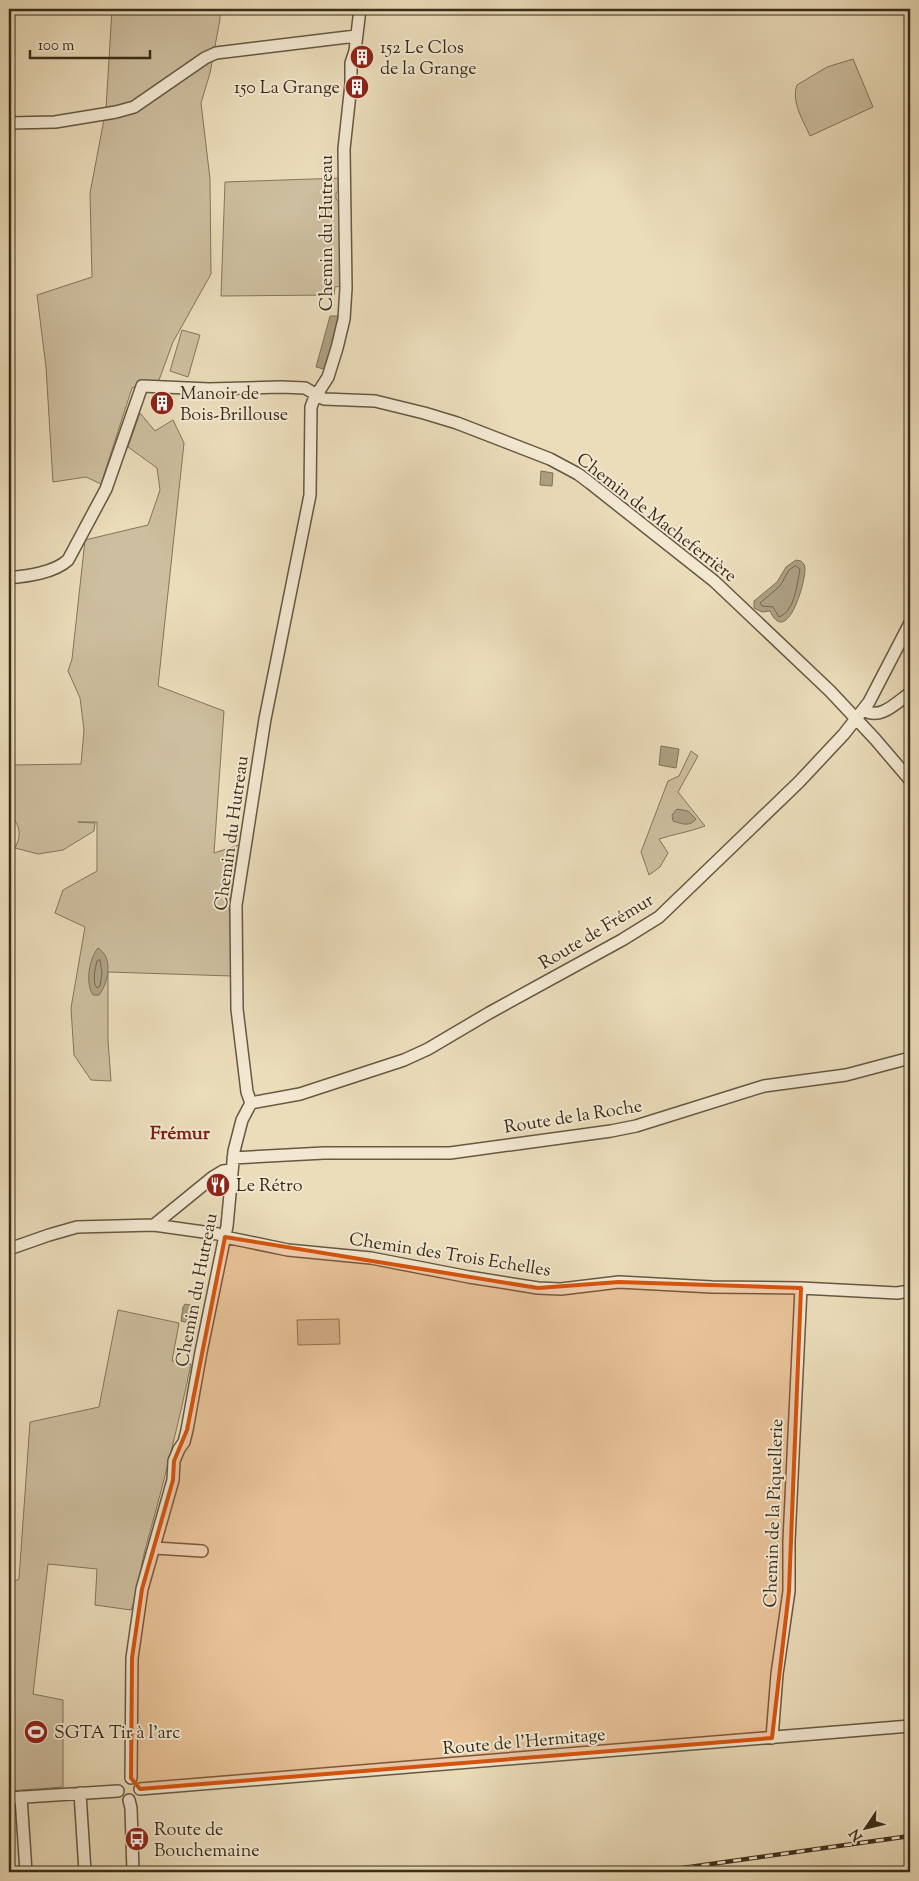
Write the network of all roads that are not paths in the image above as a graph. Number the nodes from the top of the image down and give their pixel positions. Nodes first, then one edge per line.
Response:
1 (360, 9) edge
2 (356, 36) junction
3 (9, 123) edge
4 (317, 395) junction
5 (9, 578) edge
6 (910, 623) edge
7 (910, 693) edge
8 (860, 714) junction
9 (910, 780) edge
10 (910, 1058) edge
11 (250, 1103) junction
12 (232, 1164) junction
13 (154, 1226) junction
14 (225, 1237) junction
15 (9, 1249) edge
16 (801, 1288) junction
17 (910, 1291) edge
18 (155, 1548) junction
19 (202, 1551) dead end
20 (910, 1726) edge
21 (772, 1738) junction
22 (131, 1778) junction
23 (140, 1789) junction
24 (118, 1792) junction
25 (80, 1793) junction
26 (21, 1797) junction
27 (9, 1798) edge
28 (129, 1800) junction
29 (26, 1872) edge
30 (85, 1872) edge
31 (133, 1872) edge

1 - 2 street, Chemin du Hutreau
2 - 3 street
2 - 4 street, Chemin du Hutreau
4 - 5 street, Chemin de Macheferrière
4 - 8 street, Chemin de Macheferrière
4 - 11 street, Chemin du Hutreau
6 - 8 street, Route de Frémur
7 - 8 street
8 - 9 street, Chemin de Macheferrière
8 - 11 street, Route de Frémur
10 - 12 street, Route de la Roche
11 - 12 street, Chemin du Hutreau
12 - 13 street
12 - 14 street, Chemin du Hutreau
13 - 14 street, Chemin des Trois Echelles
13 - 15 street, Chemin des Trois Echelles
14 - 16 street, Chemin des Trois Echelles
14 - 18 street, Chemin du Hutreau
16 - 17 street, Chemin des Trois Echelles
16 - 21 street, Chemin de la Piquellerie
18 - 19 street
18 - 22 street, Chemin du Hutreau
20 - 21 street, Route de l'Hermitage
21 - 23 street, Route de l'Hermitage
22 - 23 street
22 - 24 street
23 - 28 street
24 - 25 street
24 - 28 street
25 - 26 street
25 - 30 street
26 - 27 street
26 - 29 street
28 - 31 street

